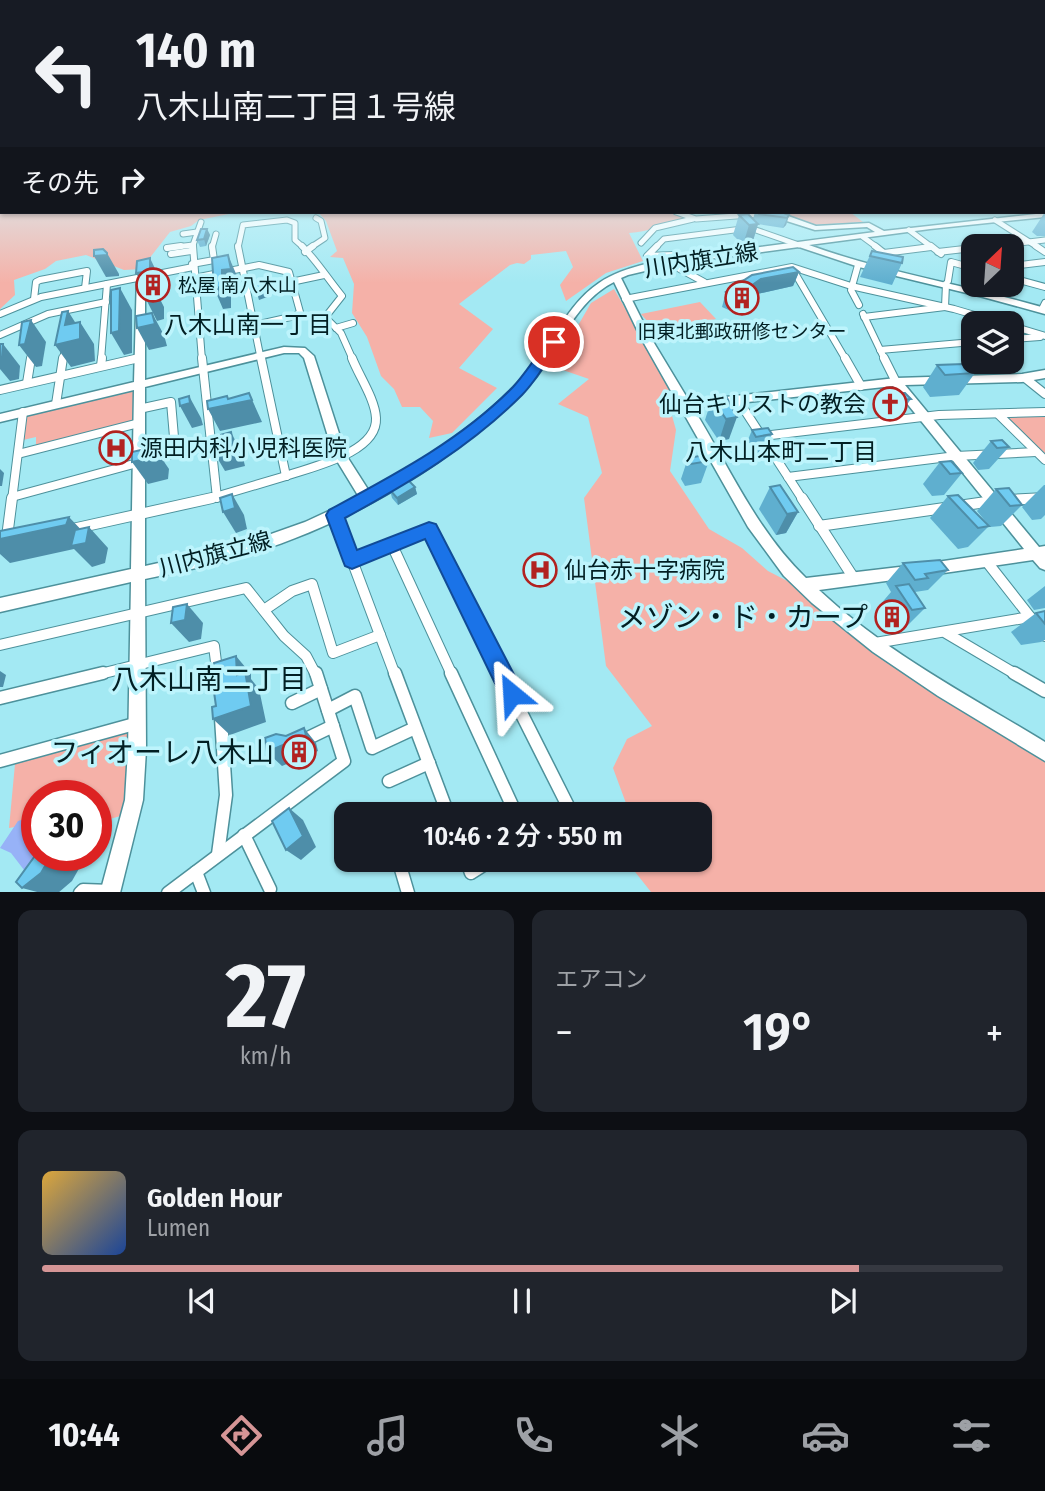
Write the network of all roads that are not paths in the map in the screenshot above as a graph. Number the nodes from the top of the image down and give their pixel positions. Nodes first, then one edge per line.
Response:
1 (294, 214) edge
2 (682, 214) edge
3 (751, 214) edge
4 (778, 214) edge
5 (1018, 214) edge
6 (1045, 215) edge
7 (1023, 217) junction
8 (242, 218) dead end
9 (316, 218) dead end
10 (696, 219) junction
11 (995, 220) junction
12 (292, 221) junction
13 (201, 222) dead end
14 (242, 226) junction
15 (909, 230) junction
16 (197, 232) junction
17 (183, 234) dead end
18 (216, 234) dead end
19 (884, 234) junction
20 (863, 237) junction
21 (1045, 240) edge
22 (1030, 242) junction
23 (641, 243) dead end
24 (1024, 243) edge
25 (799, 245) junction
26 (931, 247) junction
27 (192, 248) junction
28 (961, 250) edge
29 (169, 251) dead end
30 (305, 251) junction
31 (1045, 252) edge
32 (679, 260) junction
33 (667, 262) junction
34 (1045, 262) edge
35 (193, 265) junction
36 (858, 265) junction
37 (961, 265) edge
38 (1024, 265) edge
39 (792, 267) junction
40 (242, 268) junction
41 (324, 275) junction
42 (140, 277) junction
43 (616, 277) junction
44 (194, 278) junction
45 (1024, 281) edge
46 (292, 282) junction
47 (704, 282) junction
48 (947, 283) junction
49 (107, 284) junction
50 (851, 286) junction
51 (1045, 287) edge
52 (85, 288) junction
53 (34, 299) junction
54 (625, 299) junction
55 (106, 302) junction
56 (859, 305) dead end
57 (945, 307) junction
58 (1044, 307) edge
59 (71, 309) junction
60 (961, 312) edge
61 (0, 314) edge
62 (36, 319) junction
63 (69, 323) edge
64 (353, 323) dead end
65 (254, 325) junction
66 (336, 328) junction
67 (1024, 330) edge
68 (35, 332) dead end
69 (0, 335) edge
70 (67, 336) edge
71 (1045, 336) edge
72 (1024, 338) edge
73 (961, 343) edge
74 (33, 345) dead end
75 (880, 350) junction
76 (260, 355) junction
77 (140, 358) junction
78 (101, 366) junction
79 (202, 369) junction
80 (1045, 374) edge
81 (61, 376) junction
82 (1024, 378) junction
83 (896, 382) junction
84 (27, 383) junction
85 (139, 384) junction
86 (861, 386) junction
87 (0, 390) edge
88 (1045, 394) edge
89 (738, 400) junction
90 (56, 404) junction
91 (686, 405) junction
92 (23, 412) junction
93 (1045, 412) edge
94 (998, 414) junction
95 (139, 416) junction
96 (924, 417) junction
97 (0, 418) edge
98 (760, 437) junction
99 (1036, 452) junction
100 (18, 454) junction
101 (340, 456) junction
102 (956, 456) junction
103 (1045, 460) edge
104 (139, 463) junction
105 (286, 477) junction
106 (788, 477) junction
107 (12, 497) junction
108 (217, 498) junction
109 (1045, 498) edge
110 (368, 499) junction
111 (993, 500) junction
112 (138, 515) junction
113 (335, 515) junction
114 (819, 526) junction
115 (54, 533) edge
116 (18, 540) edge
117 (3, 543) edge
118 (391, 545) junction
119 (1042, 556) edge
120 (352, 561) junction
121 (987, 562) junction
122 (138, 574) junction
123 (855, 580) junction
124 (804, 586) junction
125 (0, 605) edge
126 (264, 610) junction
127 (138, 613) junction
128 (1030, 617) junction
129 (946, 633) junction
130 (380, 635) junction
131 (1045, 636) edge
132 (875, 643) junction
133 (0, 645) edge
134 (138, 664) junction
135 (218, 684) edge
136 (321, 689) junction
137 (1045, 691) edge
138 (0, 698) edge
139 (292, 703) dead end
140 (220, 710) edge
141 (328, 710) junction
142 (138, 723) junction
143 (333, 726) junction
144 (415, 728) junction
145 (296, 743) edge
146 (1045, 752) edge
147 (0, 761) edge
148 (429, 763) junction
149 (389, 781) dead end
150 (444, 802) edge
151 (510, 802) edge
152 (566, 802) edge
153 (244, 835) junction
154 (218, 854) junction
155 (196, 872) junction
156 (402, 872) edge
157 (270, 889) dead end
158 (80, 892) edge
159 (111, 892) edge
160 (168, 892) edge
161 (204, 892) edge
162 (408, 892) edge

1 - 12 street
2 - 10 street
3 - 10 street
4 - 19 street
5 - 7 street
6 - 7 street, 川内旗立線
7 - 11 street, 川内旗立線
8 - 14 street
9 - 30 street
10 - 23 street
11 - 15 street, 川内旗立線
11 - 22 street
12 - 14 street
12 - 30 street
13 - 16 street
14 - 40 street
15 - 19 street, 川内旗立線
15 - 26 street
16 - 17 street
16 - 27 street
18 - 35 street
19 - 20 street, 川内旗立線
20 - 25 street, 川内旗立線
20 - 26 street
21 - 22 street
22 - 24 street
22 - 31 street
25 - 32 street, 川内旗立線
25 - 32 street
25 - 36 street
25 - 48 street
26 - 28 street
27 - 29 street
27 - 35 street
30 - 41 street
32 - 33 street, 川内旗立線
33 - 43 street, 川内旗立線
33 - 47 street
34 - 38 street
35 - 42 street
35 - 44 street
36 - 48 street
36 - 50 street
37 - 48 street
39 - 47 street
39 - 50 street
39 - 86 street
40 - 44 street
40 - 46 street
40 - 65 street
41 - 46 street
41 - 66 street
42 - 49 street
42 - 77 street
43 - 54 street
43 - 110 street, 川内旗立線
44 - 79 street
45 - 51 street
46 - 65 street
47 - 54 street
48 - 57 street
48 - 58 street
49 - 52 street
49 - 55 street
50 - 56 street
50 - 57 street
52 - 53 street
52 - 53 street
53 - 61 street
54 - 91 street
55 - 59 street
55 - 78 street
57 - 60 street
57 - 75 street
59 - 62 street
59 - 63 street
62 - 68 street
62 - 69 street
64 - 66 street
65 - 76 street
66 - 101 street
67 - 71 street
70 - 81 street
71 - 72 street
73 - 75 street
74 - 84 street
75 - 83 street
76 - 79 street
76 - 101 street
76 - 105 street
77 - 78 street
77 - 85 street
78 - 81 street
79 - 85 street
79 - 108 street
80 - 82 street
81 - 84 street
81 - 90 street
82 - 83 street
82 - 88 street
83 - 86 street
83 - 96 street
84 - 87 street
85 - 90 street
85 - 95 street
86 - 89 street
89 - 91 street
89 - 98 street
90 - 92 street
91 - 124 street
92 - 97 street
92 - 100 street
93 - 94 street
94 - 96 street
94 - 99 street
95 - 100 street
95 - 104 street
95 - 104 street
96 - 98 street
96 - 102 street
98 - 106 street
99 - 102 street
99 - 103 street
100 - 107 street
101 - 105 street
101 - 110 street
102 - 106 street
102 - 111 street
104 - 107 street
104 - 112 street
105 - 108 street
106 - 114 street
107 - 117 street
108 - 112 street
109 - 111 street
110 - 113 street, 川内旗立線
111 - 114 street
111 - 119 street
112 - 115 street
112 - 122 street
113 - 120 street
113 - 122 street, 川内旗立線
114 - 123 street
116 - 117 street
118 - 120 street
118 - 151 street
118 - 152 street
119 - 121 street
120 - 130 street
121 - 123 street
121 - 128 street
122 - 125 street, 川内旗立線
122 - 127 street
123 - 124 street
124 - 132 street
126 - 127 street
126 - 130 street
126 - 136 street
127 - 133 street
127 - 134 street
128 - 129 street
128 - 131 street
129 - 132 street
129 - 137 street
130 - 144 street
132 - 146 street
134 - 135 street
134 - 138 street
134 - 142 street
136 - 139 street
136 - 141 street
140 - 154 street
141 - 143 street
141 - 144 street
142 - 147 street
142 - 159 street
143 - 145 street
143 - 153 street
144 - 148 street
148 - 149 street
148 - 150 street
153 - 154 street
153 - 157 street
154 - 155 street
155 - 160 street
155 - 161 street
156 - 162 street
158 - 159 street

